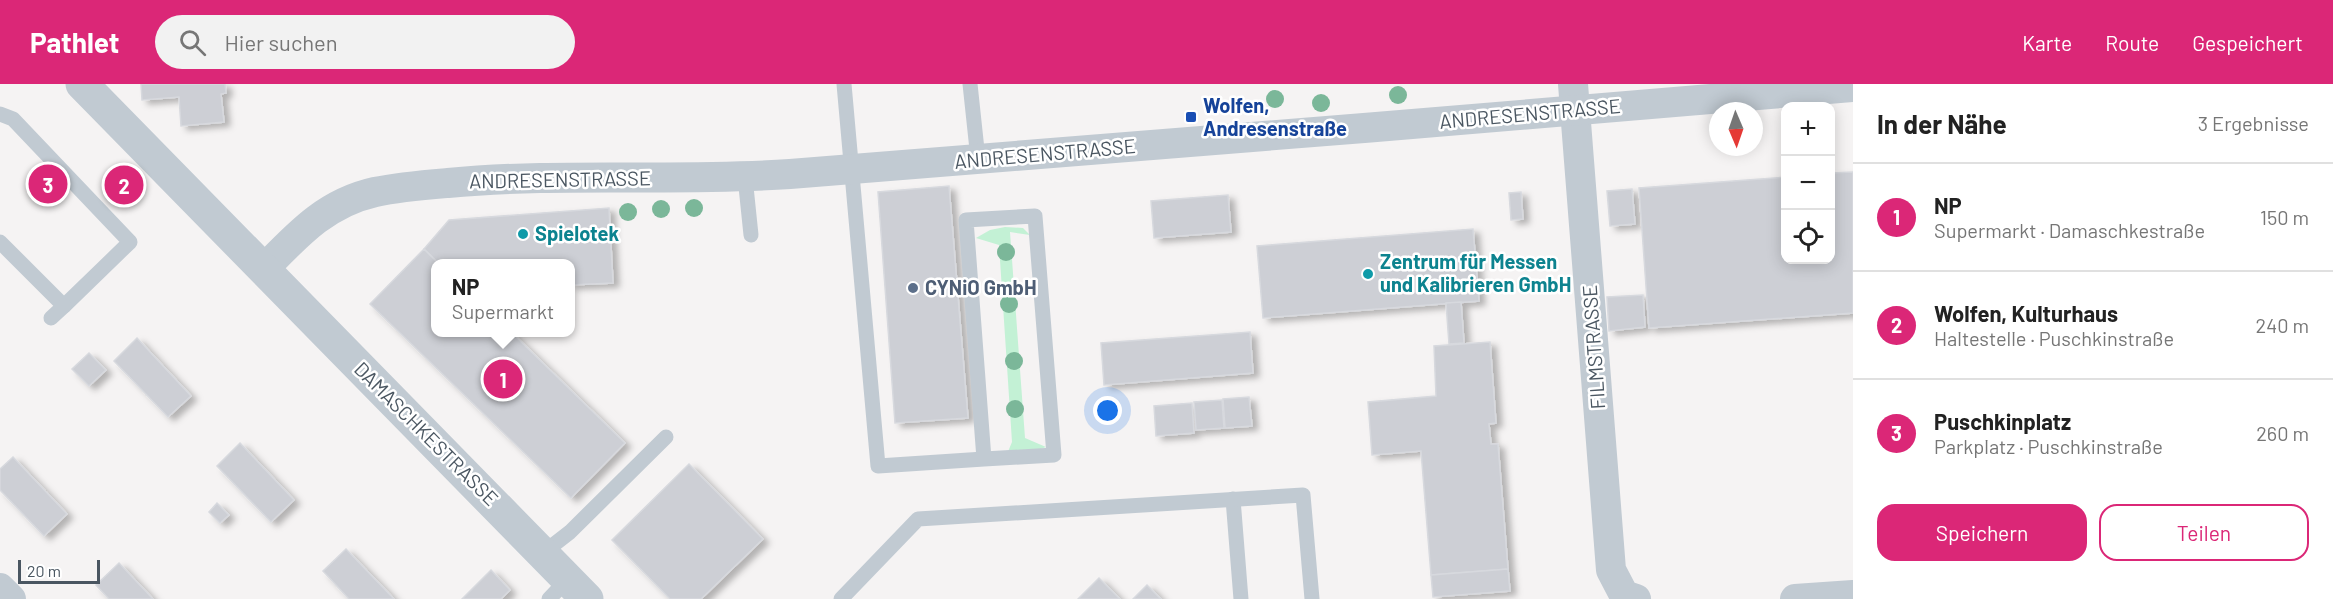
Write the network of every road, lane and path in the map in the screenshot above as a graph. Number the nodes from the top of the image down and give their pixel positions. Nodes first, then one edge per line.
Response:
1 (82, 84) edge
2 (844, 84) edge
3 (970, 84) edge
4 (1853, 87) edge
5 (1574, 97) edge
6 (0, 114) edge
7 (978, 159) junction
8 (853, 169) junction
9 (745, 177) junction
10 (751, 235) dead end
11 (0, 242) edge
12 (264, 269) junction
13 (64, 306) junction
14 (51, 318) dead end
15 (666, 437) dead end
16 (984, 459) junction
17 (1233, 499) junction
18 (543, 554) junction
19 (0, 588) edge
20 (568, 592) edge
21 (1853, 596) edge
22 (11, 599) edge
23 (841, 599) edge
24 (1241, 599) edge
25 (1312, 599) edge
26 (1636, 599) edge
27 (1795, 599) edge

1 - 12 street, DAMASCHKESTRASSE
2 - 8 lane
3 - 7 lane
4 - 5 street, ANDRESENSTRASSE
5 - 7 street, ANDRESENSTRASSE
5 - 26 street, FILMSTRASSE
6 - 13 lane
7 - 8 street, ANDRESENSTRASSE
8 - 9 street, ANDRESENSTRASSE
8 - 16 lane
9 - 10 lane
9 - 12 street, ANDRESENSTRASSE
11 - 13 lane
12 - 18 street, DAMASCHKESTRASSE
13 - 14 lane
15 - 18 lane
16 - 16 lane
17 - 23 lane
17 - 24 lane
17 - 25 lane
18 - 20 street, DAMASCHKESTRASSE
19 - 22 street
21 - 27 street

